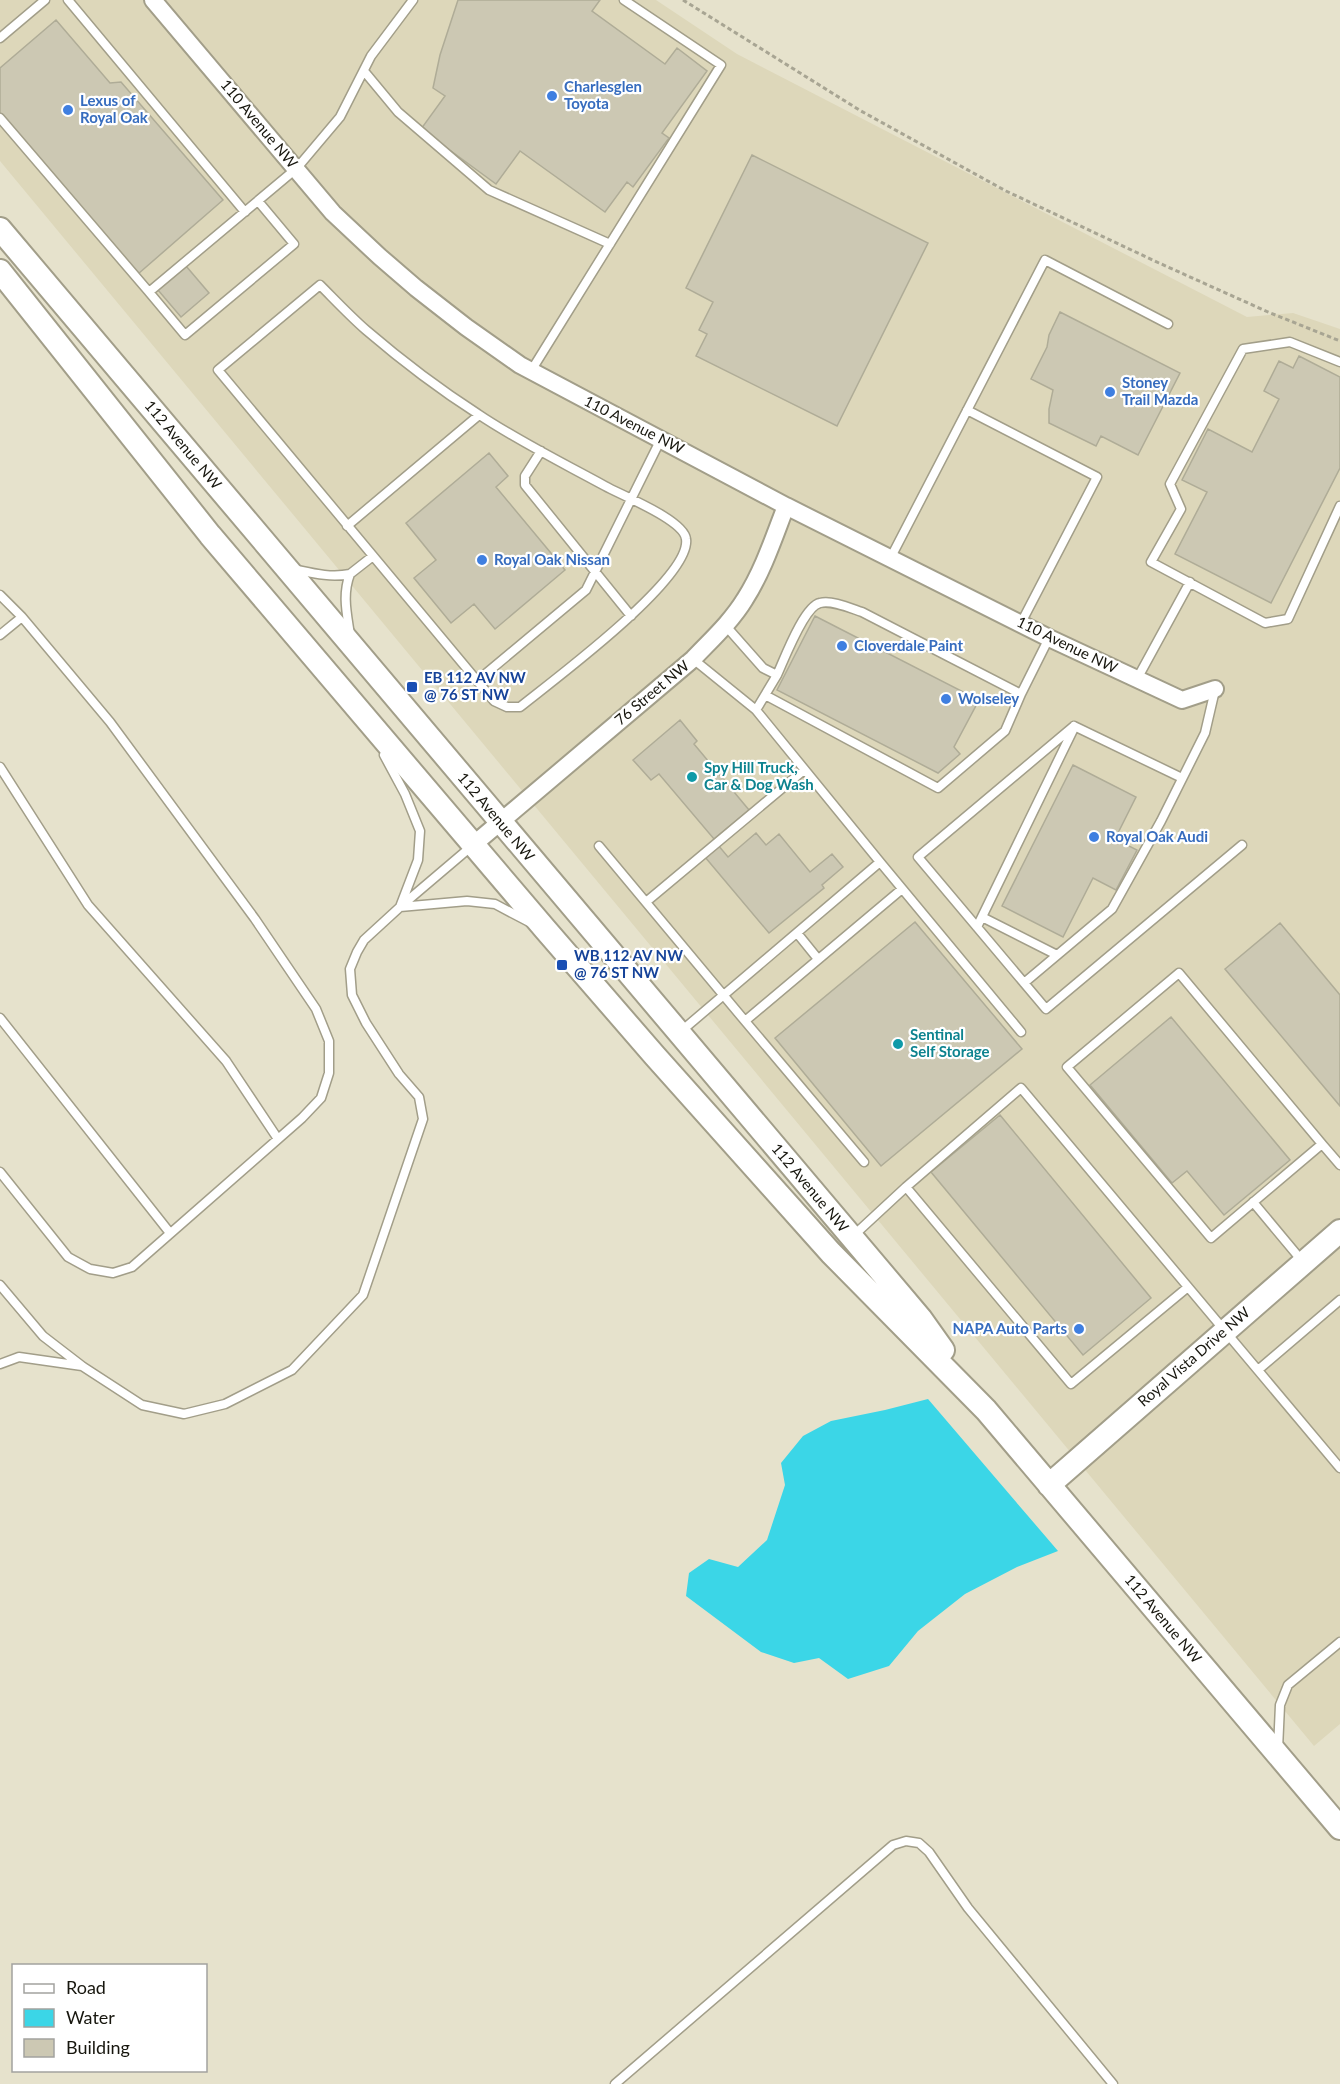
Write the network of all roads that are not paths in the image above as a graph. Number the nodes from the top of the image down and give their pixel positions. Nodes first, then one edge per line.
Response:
1 (45, 0) edge
2 (68, 0) edge
3 (153, 0) edge
4 (413, 0) edge
5 (624, 0) edge
6 (0, 38) edge
7 (364, 71) junction
8 (0, 118) edge
9 (297, 168) junction
10 (258, 201) junction
11 (245, 212) junction
12 (0, 229) edge
13 (610, 244) junction
14 (0, 271) edge
15 (149, 292) junction
16 (1167, 324) dead end
17 (1340, 362) edge
18 (531, 371) junction
19 (967, 410) junction
20 (479, 415) junction
21 (661, 439) junction
22 (541, 451) junction
23 (630, 500) junction
24 (786, 506) junction
25 (1340, 506) edge
26 (348, 526) junction
27 (373, 556) junction
28 (891, 557) junction
29 (286, 567) junction
30 (595, 571) junction
31 (350, 574) junction
32 (1190, 582) junction
33 (0, 595) edge
34 (630, 616) junction
35 (22, 617) junction
36 (1021, 623) junction
37 (725, 625) junction
38 (0, 635) edge
39 (1049, 638) junction
40 (352, 647) junction
41 (693, 659) junction
42 (777, 675) junction
43 (1137, 679) junction
44 (477, 681) junction
45 (1215, 689) joint
46 (765, 694) junction
47 (1021, 694) junction
48 (756, 710) junction
49 (363, 714) junction
50 (1074, 726) junction
51 (0, 767) edge
52 (804, 770) junction
53 (1182, 778) junction
54 (501, 822) junction
55 (474, 845) junction
56 (1242, 845) dead end
57 (599, 846) dead end
58 (880, 862) junction
59 (902, 889) junction
60 (646, 902) junction
61 (400, 907) junction
62 (982, 917) junction
63 (977, 927) junction
64 (544, 929) junction
65 (797, 933) junction
66 (1057, 955) junction
67 (819, 959) junction
68 (1024, 983) junction
69 (725, 994) junction
70 (0, 1018) edge
71 (745, 1020) junction
72 (1021, 1032) dead end
73 (679, 1033) junction
74 (278, 1139) junction
75 (1322, 1144) junction
76 (864, 1162) dead end
77 (1340, 1165) edge
78 (0, 1172) edge
79 (906, 1187) junction
80 (1253, 1202) junction
81 (1340, 1231) edge
82 (170, 1233) junction
83 (852, 1237) junction
84 (1304, 1263) junction
85 (0, 1285) edge
86 (1188, 1287) junction
87 (1340, 1300) edge
88 (1225, 1330) junction
89 (0, 1364) edge
90 (82, 1366) junction
91 (1258, 1370) junction
92 (986, 1410) junction
93 (1340, 1468) edge
94 (1049, 1485) junction
95 (1340, 1642) edge
96 (1278, 1756) junction
97 (1340, 1828) edge
98 (615, 2084) edge
99 (1113, 2084) edge

1 - 6 lane
2 - 11 lane
3 - 9 street, 110 Avenue NW
4 - 7 lane
5 - 13 lane
7 - 9 lane
7 - 13 lane
8 - 15 lane
9 - 10 lane
9 - 18 street, 110 Avenue NW
10 - 11 lane
10 - 15 lane
11 - 15 lane
12 - 29 street, 112 Avenue NW
13 - 18 lane
14 - 49 street, 112 Avenue NW
16 - 19 lane
17 - 32 lane
18 - 21 street, 110 Avenue NW
19 - 28 lane
19 - 36 lane
20 - 22 lane
20 - 26 lane
20 - 26 lane
21 - 23 lane
21 - 24 street, 110 Avenue NW
22 - 23 lane
22 - 30 lane
23 - 30 lane
23 - 34 lane
24 - 28 street, 110 Avenue NW
24 - 37 street, 76 Street NW
25 - 32 lane
26 - 27 lane
27 - 31 lane
27 - 44 lane
28 - 36 street, 110 Avenue NW
29 - 31 lane
29 - 40 street, 112 Avenue NW
30 - 34 lane
30 - 44 lane
31 - 40 lane
32 - 43 lane
33 - 35 lane
34 - 44 lane
35 - 38 lane
35 - 74 lane
36 - 39 street, 110 Avenue NW
37 - 41 street, 76 Street NW
37 - 42 lane
39 - 43 street, 110 Avenue NW
39 - 47 lane
40 - 54 street, 112 Avenue NW
41 - 48 lane
41 - 54 street, 76 Street NW
42 - 46 lane
42 - 47 lane
43 - 45 street, 110 Avenue NW
45 - 53 lane
46 - 47 lane
46 - 48 lane
48 - 52 lane
49 - 55 street, 112 Avenue NW
49 - 61 lane
50 - 53 lane
50 - 62 lane
50 - 63 lane
51 - 74 lane
52 - 58 lane
52 - 60 lane
53 - 66 lane
54 - 55 street, 76 Street NW
54 - 73 street, 112 Avenue NW
55 - 61 lane
55 - 64 street, 112 Avenue NW
56 - 68 lane
57 - 60 lane
58 - 59 lane
58 - 65 lane
59 - 67 lane
59 - 72 lane
60 - 69 lane
61 - 64 lane
61 - 90 lane
62 - 63 lane
62 - 66 lane
63 - 68 lane
64 - 92 street, 112 Avenue NW
65 - 67 lane
65 - 69 lane
66 - 68 lane
67 - 71 lane
69 - 71 lane
69 - 73 lane
70 - 82 lane
71 - 76 lane
73 - 83 street, 112 Avenue NW
74 - 82 lane
75 - 77 lane
75 - 80 lane
75 - 80 lane
78 - 82 lane
79 - 83 lane
79 - 86 lane
79 - 86 lane
80 - 84 lane
81 - 84 street, Royal Vista Drive NW
83 - 92 street, 112 Avenue NW
84 - 88 street, Royal Vista Drive NW
85 - 90 lane
86 - 88 lane
87 - 91 lane
88 - 91 lane
88 - 94 street, Royal Vista Drive NW
89 - 90 lane
91 - 93 lane
92 - 94 street, 112 Avenue NW
94 - 96 street, 112 Avenue NW
95 - 96 lane
96 - 97 street, 112 Avenue NW
98 - 99 lane

